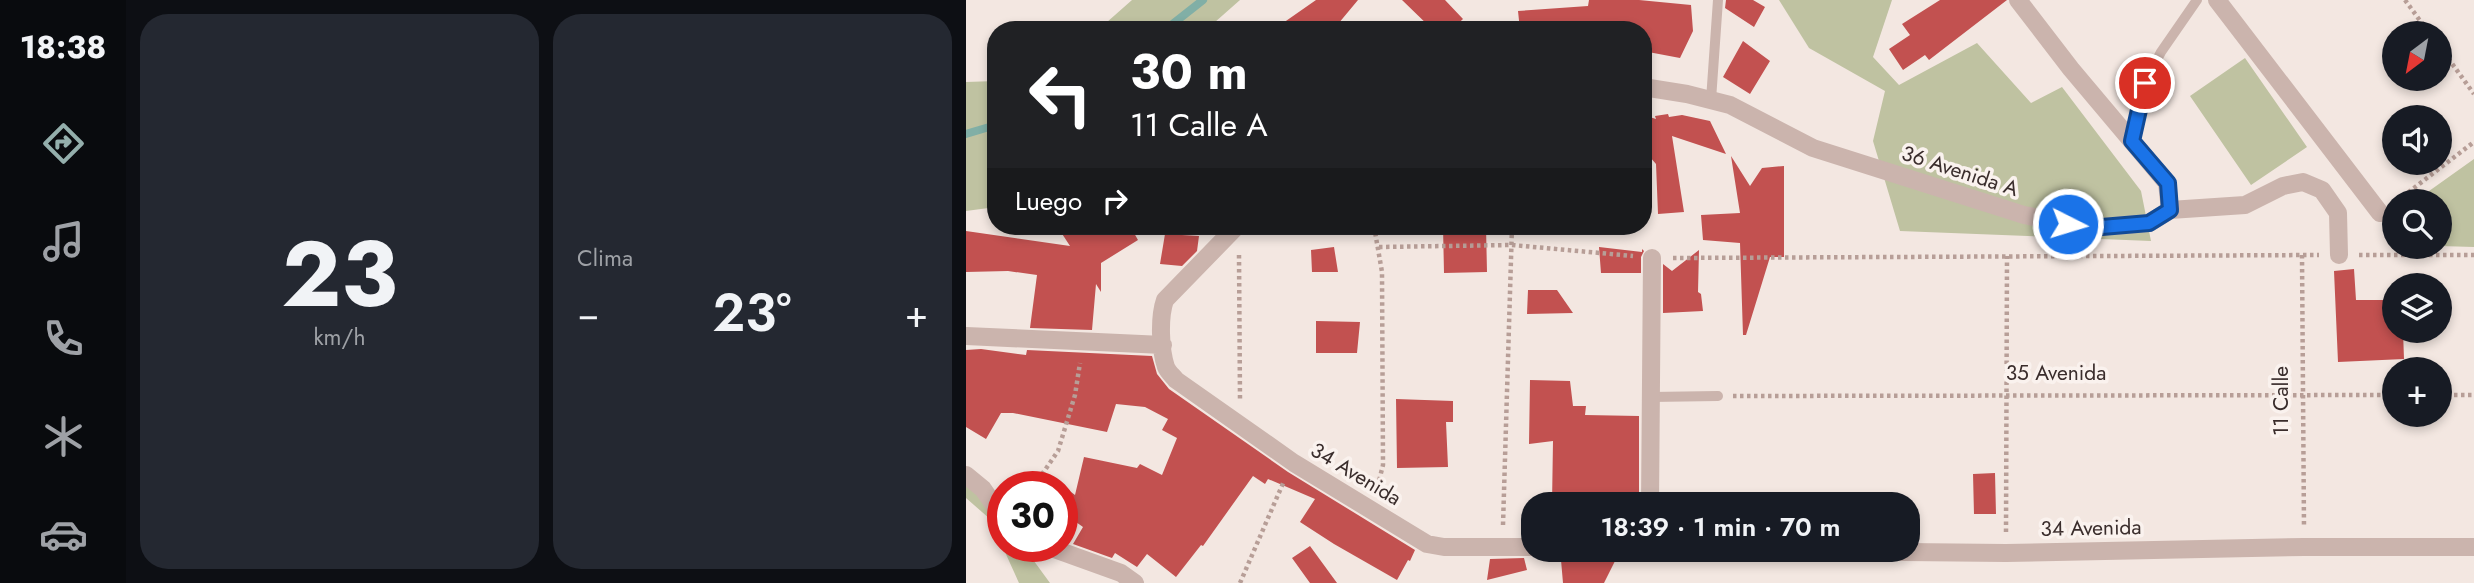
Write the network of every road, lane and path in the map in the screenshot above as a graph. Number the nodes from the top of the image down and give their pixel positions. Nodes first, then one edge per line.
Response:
1 (1718, 0) edge
2 (2018, 0) edge
3 (2197, 0) edge
4 (2217, 0) edge
5 (2405, 0) edge
6 (2420, 21) edge
7 (2452, 64) edge
8 (1652, 89) edge
9 (2474, 94) edge
10 (1711, 100) junction
11 (2132, 141) junction
12 (2474, 142) edge
13 (2412, 189) edge
14 (2170, 210) junction
15 (2380, 213) dead end
16 (1228, 235) edge
17 (1376, 235) edge
18 (1512, 235) edge
19 (1512, 245) junction
20 (1379, 247) junction
21 (1239, 253) dead end
22 (2302, 255) junction
23 (2339, 255) junction
24 (2474, 255) edge
25 (2007, 256) junction
26 (1652, 258) junction
27 (966, 336) edge
28 (1083, 341) junction
29 (1163, 345) junction
30 (2382, 395) edge
31 (2452, 395) edge
32 (2474, 395) edge
33 (1718, 396) joint
34 (2006, 396) junction
35 (2303, 396) junction
36 (1651, 397) junction
37 (1241, 426) junction
38 (1294, 463) junction
39 (1044, 471) edge
40 (966, 475) edge
41 (1379, 482) dead end
42 (1650, 492) edge
43 (987, 495) edge
44 (1502, 547) junction
45 (1521, 547) edge
46 (2304, 547) junction
47 (2474, 547) edge
48 (1920, 552) edge
49 (2006, 553) junction
50 (1078, 558) edge
51 (1135, 583) edge
52 (1240, 583) edge

1 - 10 lane
2 - 11 street
3 - 11 lane
4 - 15 street
5 - 6 path
7 - 9 path
8 - 10 street, 36 Avenida A
10 - 14 street, 36 Avenida A
11 - 14 street
12 - 13 path
14 - 23 street, 36 Avenida A
16 - 29 street
17 - 20 path
18 - 19 path
19 - 20 path
19 - 26 path
19 - 44 path
20 - 41 path
21 - 37 path
22 - 23 path
22 - 25 path
22 - 35 path, 11 Calle
23 - 24 path
25 - 26 path
25 - 34 path
26 - 36 street
27 - 28 street
28 - 29 street
28 - 39 path
29 - 37 street, 34 Avenida
30 - 35 path, 35 Avenida
31 - 32 path
33 - 34 path, 35 Avenida
33 - 36 lane
34 - 35 path, 35 Avenida
34 - 49 path
35 - 46 path, 11 Calle
36 - 42 street
37 - 38 street, 34 Avenida
38 - 44 street, 34 Avenida
38 - 52 path
40 - 43 street
44 - 45 street, 34 Avenida
46 - 47 street, 34 Avenida
46 - 49 street, 34 Avenida
48 - 49 street, 34 Avenida
50 - 51 street

